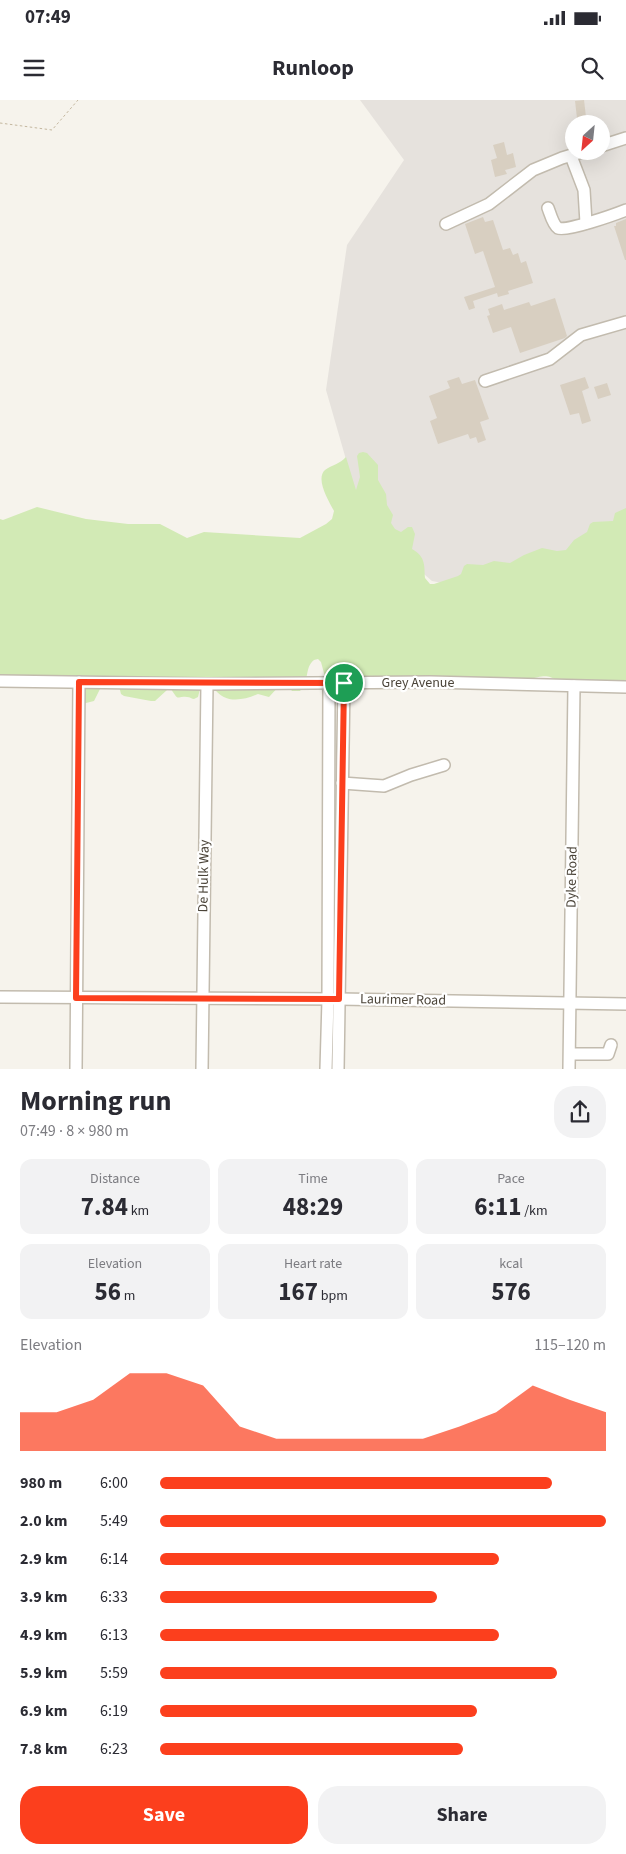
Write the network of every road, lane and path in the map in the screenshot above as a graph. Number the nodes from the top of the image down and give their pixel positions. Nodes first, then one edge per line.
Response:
1 (78, 100) edge
2 (0, 123) edge
3 (626, 138) edge
4 (610, 143) edge
5 (565, 158) edge
6 (573, 160) edge
7 (548, 208) dead end
8 (626, 210) edge
9 (586, 223) junction
10 (446, 224) dead end
11 (626, 322) edge
12 (485, 381) dead end
13 (0, 680) edge
14 (79, 682) junction
15 (329, 683) junction
16 (344, 683) junction
17 (207, 684) junction
18 (574, 686) junction
19 (626, 687) edge
20 (444, 766) dead end
21 (342, 783) junction
22 (0, 997) edge
23 (76, 998) junction
24 (202, 999) junction
25 (334, 1000) junction
26 (570, 1003) junction
27 (626, 1004) edge
28 (611, 1045) dead end
29 (570, 1054) junction
30 (76, 1069) edge
31 (202, 1069) edge
32 (326, 1069) edge
33 (338, 1069) edge
34 (569, 1069) edge

1 - 2 path
3 - 4 street
5 - 10 street
6 - 9 street
7 - 9 street
8 - 9 street
11 - 12 street
13 - 14 street, Grey Avenue
14 - 17 street, Grey Avenue
14 - 23 street
15 - 16 street, Grey Avenue
15 - 17 street, Grey Avenue
15 - 25 street
16 - 18 street, Grey Avenue
16 - 21 street
17 - 24 street, De Hulk Way
18 - 19 street, Grey Avenue
18 - 26 street, Dyke Road
20 - 21 street
21 - 25 street
22 - 23 street, Laurimer Road
23 - 24 street, Laurimer Road
23 - 30 street
24 - 25 street, Laurimer Road
24 - 31 street, De Hulk Way
25 - 26 street, Laurimer Road
25 - 32 street
25 - 33 street
26 - 27 street, Laurimer Road
26 - 29 street, Dyke Road
28 - 29 street
29 - 34 street, Dyke Road

